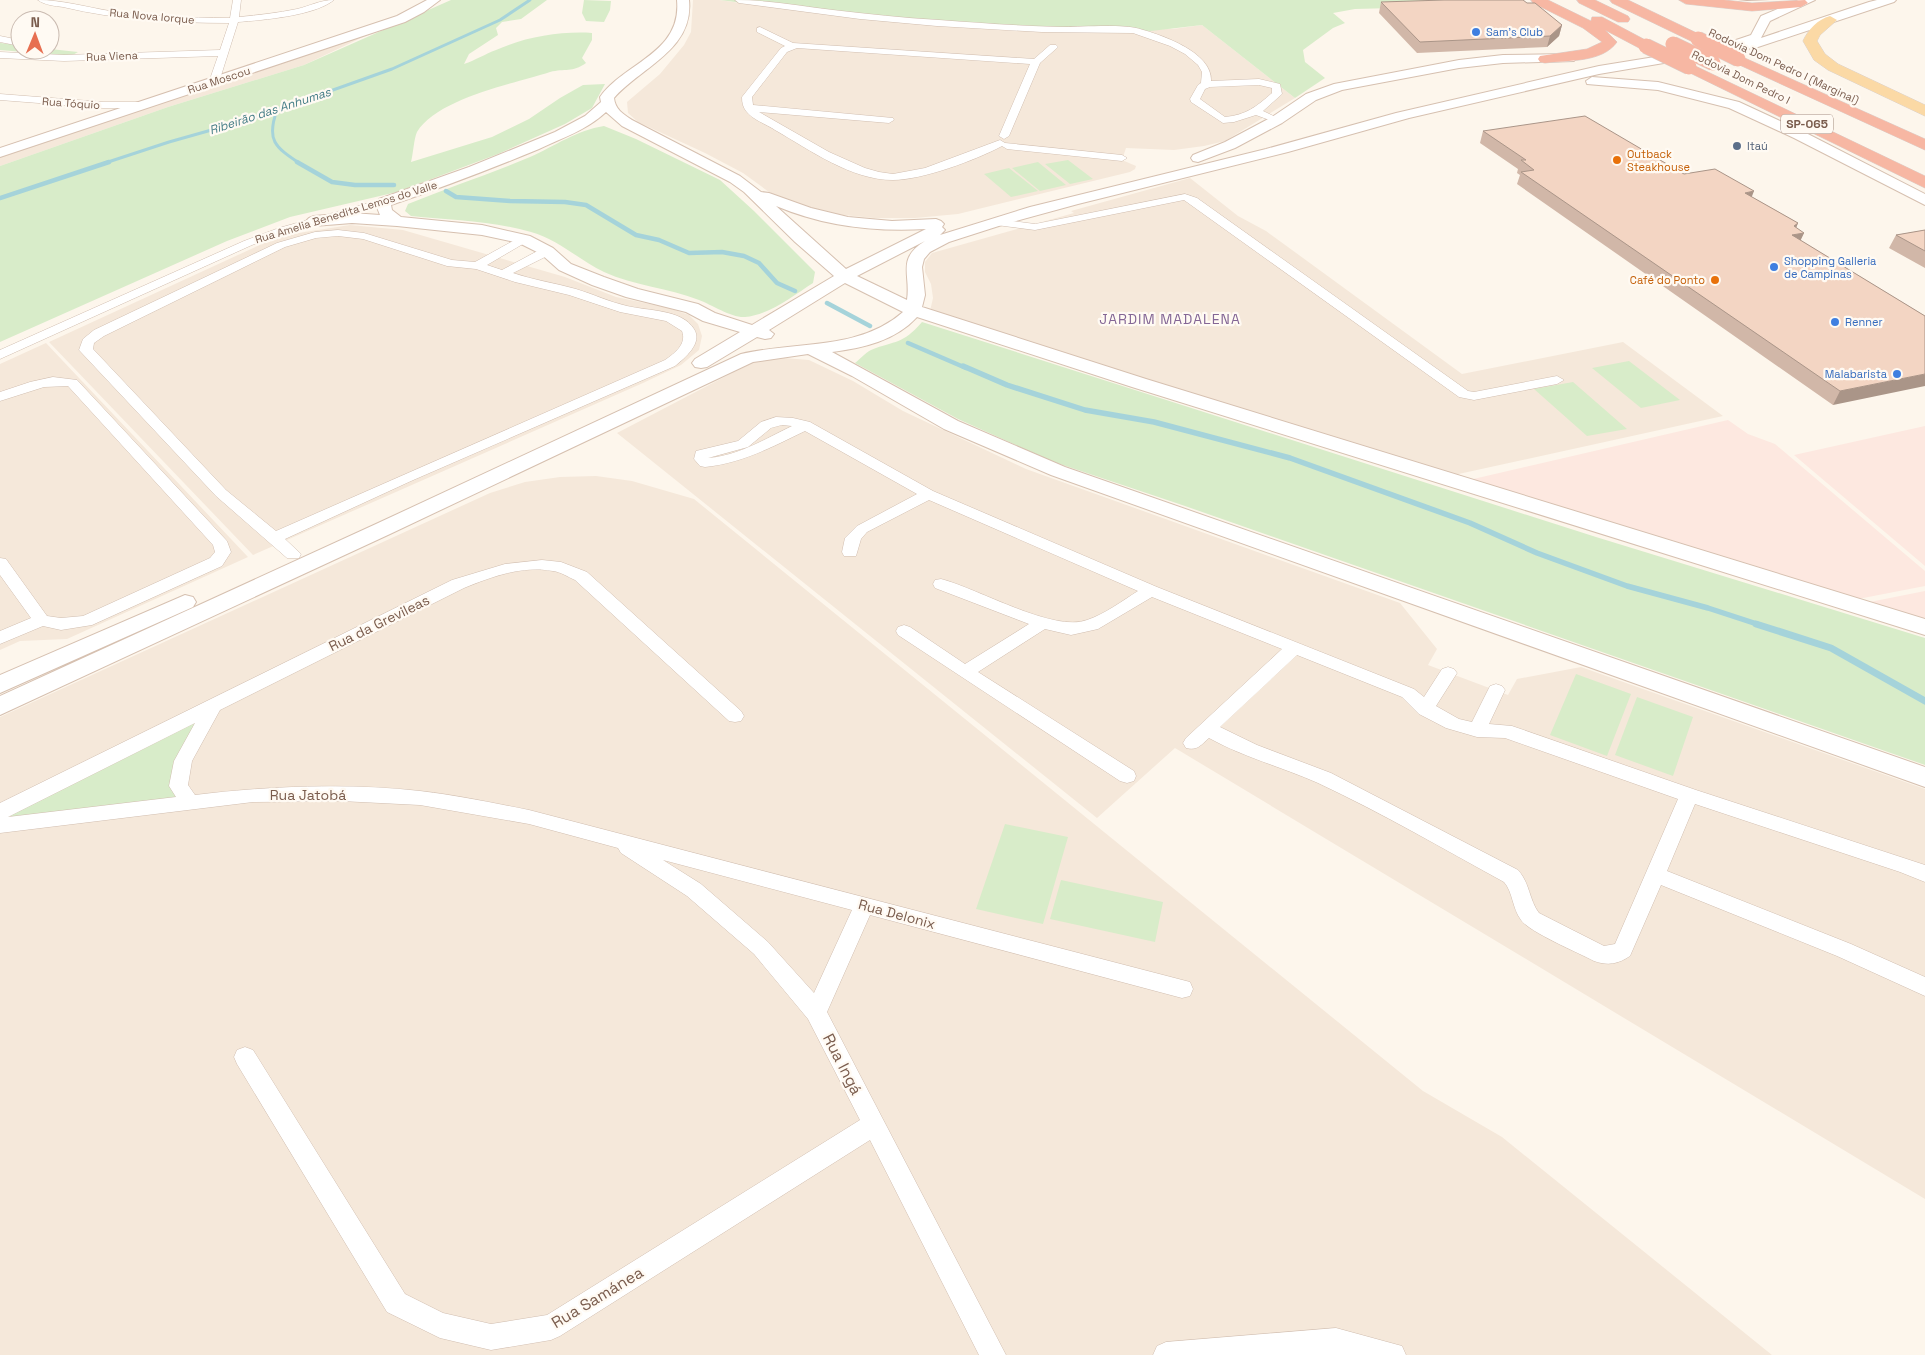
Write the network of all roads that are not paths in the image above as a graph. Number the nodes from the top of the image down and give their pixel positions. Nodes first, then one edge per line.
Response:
1 (42, 0) edge
2 (237, 0) edge
3 (330, 0) edge
4 (434, 0) edge
5 (683, 0) edge
6 (739, 0) edge
7 (1538, 0) edge
8 (1558, 0) edge
9 (1584, 0) edge
10 (1617, 0) edge
11 (1642, 0) edge
12 (1890, 0) edge
13 (1691, 1) edge
14 (1805, 1) edge
15 (1838, 5) dead end
16 (1859, 8) junction
17 (234, 20) junction
18 (1830, 20) junction
19 (760, 30) dead end
20 (1646, 30) dead end
21 (1668, 41) dead end
22 (791, 46) junction
23 (1053, 47) dead end
24 (60, 48) edge
25 (88, 50) junction
26 (224, 53) junction
27 (0, 55) edge
28 (107, 55) junction
29 (78, 58) junction
30 (1545, 59) junction
31 (1036, 62) junction
32 (1566, 78) junction
33 (214, 82) junction
34 (1206, 84) junction
35 (1538, 84) junction
36 (1824, 84) junction
37 (0, 97) edge
38 (1858, 97) dead end
39 (607, 104) junction
40 (1875, 104) dead end
41 (141, 105) junction
42 (748, 107) junction
43 (1925, 111) edge
44 (1256, 112) junction
45 (889, 120) dead end
46 (627, 123) junction
47 (1283, 124) junction
48 (578, 126) junction
49 (1925, 126) edge
50 (1925, 132) edge
51 (1317, 140) junction
52 (1003, 142) junction
53 (1925, 145) edge
54 (0, 153) edge
55 (1925, 169) edge
56 (1925, 183) edge
57 (750, 189) junction
58 (1925, 200) edge
59 (384, 202) junction
60 (1042, 210) junction
61 (397, 220) junction
62 (314, 221) junction
63 (1064, 221) junction
64 (955, 222) junction
65 (996, 222) junction
66 (524, 239) junction
67 (547, 251) junction
68 (477, 266) junction
69 (503, 274) junction
70 (845, 277) junction
71 (914, 310) junction
72 (709, 317) junction
73 (756, 331) junction
74 (809, 348) junction
75 (0, 355) edge
76 (707, 360) junction
77 (1557, 380) dead end
78 (0, 397) edge
79 (804, 425) junction
80 (928, 494) junction
81 (274, 538) junction
82 (850, 552) dead end
83 (294, 554) junction
84 (0, 563) edge
85 (941, 584) dead end
86 (1151, 591) junction
87 (41, 620) junction
88 (1043, 622) junction
89 (1925, 627) edge
90 (904, 631) dead end
91 (0, 638) edge
92 (1294, 648) junction
93 (965, 672) junction
94 (1448, 673) dead end
95 (0, 685) edge
96 (1496, 690) dead end
97 (0, 706) edge
98 (213, 706) junction
99 (1425, 709) junction
100 (734, 716) dead end
101 (1208, 729) junction
102 (1478, 730) junction
103 (1192, 743) dead end
104 (1127, 776) dead end
105 (1925, 777) edge
106 (1689, 794) junction
107 (191, 803) junction
108 (0, 812) edge
109 (0, 825) edge
110 (613, 838) junction
111 (1654, 874) junction
112 (1925, 874) edge
113 (864, 906) junction
114 (1925, 987) edge
115 (1182, 989) dead end
116 (816, 1012) junction
117 (245, 1057) dead end
118 (873, 1125) junction
119 (994, 1355) edge
120 (1166, 1355) edge
121 (1393, 1355) edge

1 - 17 street, Rua Nova Iorque
2 - 17 street
3 - 17 street, Rua Nova Iorque
4 - 33 main road, Rua Moscou
5 - 39 main road, Rua Amelia Benedita Lemos do Valle
6 - 34 street
7 - 30 highway
8 - 56 highway, SP-065, bridge
9 - 20 highway
10 - 53 highway, Rodovia Dom Pedro I / SP-065, bridge
11 - 36 highway, Rodovia Dom Pedro I (Marginal)
12 - 16 main road
13 - 14 highway
14 - 30 main road
15 - 16 main road
16 - 18 main road
17 - 26 street
18 - 32 main road
18 - 43 main road
19 - 22 street
21 - 55 highway, Rodovia Dom Pedro I / SP-065, bridge
22 - 31 street
22 - 42 street
23 - 31 street
24 - 25 street
25 - 28 street
25 - 29 street
26 - 28 street, Rua Viena
26 - 33 street
27 - 29 street, Rua Viena
28 - 29 street, Rua Viena
30 - 32 main road
30 - 47 main road
31 - 52 street
32 - 35 main road
33 - 41 main road, Rua Moscou
34 - 44 street
34 - 44 street
35 - 51 main road
35 - 58 main road
36 - 38 highway
36 - 50 highway, Rodovia Dom Pedro I (Marginal)
37 - 41 street, Rua Tóquio
39 - 46 main road
39 - 48 main road, Rua Amelia Benedita Lemos do Valle
40 - 49 highway
41 - 54 main road, Rua Moscou
42 - 45 street
42 - 52 street
44 - 47 street
46 - 48 main road
46 - 57 main road
47 - 51 main road
47 - 64 main road
48 - 59 main road, Rua Amelia Benedita Lemos do Valle
51 - 60 main road
52 - 52 street
57 - 64 main road
57 - 70 main road
59 - 61 main road
59 - 62 street, Rua Amelia Benedita Lemos do Valle
60 - 63 street
60 - 65 main road
61 - 62 main road
61 - 66 main road
62 - 75 street, Rua Amelia Benedita Lemos do Valle
63 - 65 street
63 - 77 street
64 - 70 main road
65 - 71 main road
66 - 67 main road
66 - 68 street
67 - 69 street
67 - 72 main road
68 - 69 street
68 - 81 street
69 - 81 street
70 - 71 main road
70 - 73 main road
71 - 74 main road
71 - 89 main road
72 - 73 main road
72 - 76 main road
73 - 74 main road
73 - 76 main road
74 - 97 main road
74 - 105 main road
76 - 83 main road
78 - 87 street
79 - 79 street
79 - 80 street
80 - 82 street
80 - 86 street
81 - 83 street
83 - 95 main road
84 - 87 street
85 - 88 street
86 - 88 street
86 - 92 street
87 - 91 street
88 - 93 street
90 - 93 street
92 - 99 street
92 - 101 street
93 - 104 street
94 - 99 street
96 - 102 street
98 - 100 street, Rua da Grevileas
98 - 107 street
98 - 108 street, Rua da Grevileas
99 - 102 street
101 - 103 street
101 - 111 street
102 - 106 street
106 - 111 street
106 - 112 street
107 - 109 street, Rua Jatobá
107 - 110 street, Rua Jatobá
110 - 113 street, Rua Delonix
110 - 116 street, Rua Ingá
111 - 114 street
113 - 115 street, Rua Delonix
113 - 116 street
116 - 118 street, Rua Ingá
117 - 118 street, Rua Samánea
118 - 119 street, Rua Ingá
120 - 121 street

